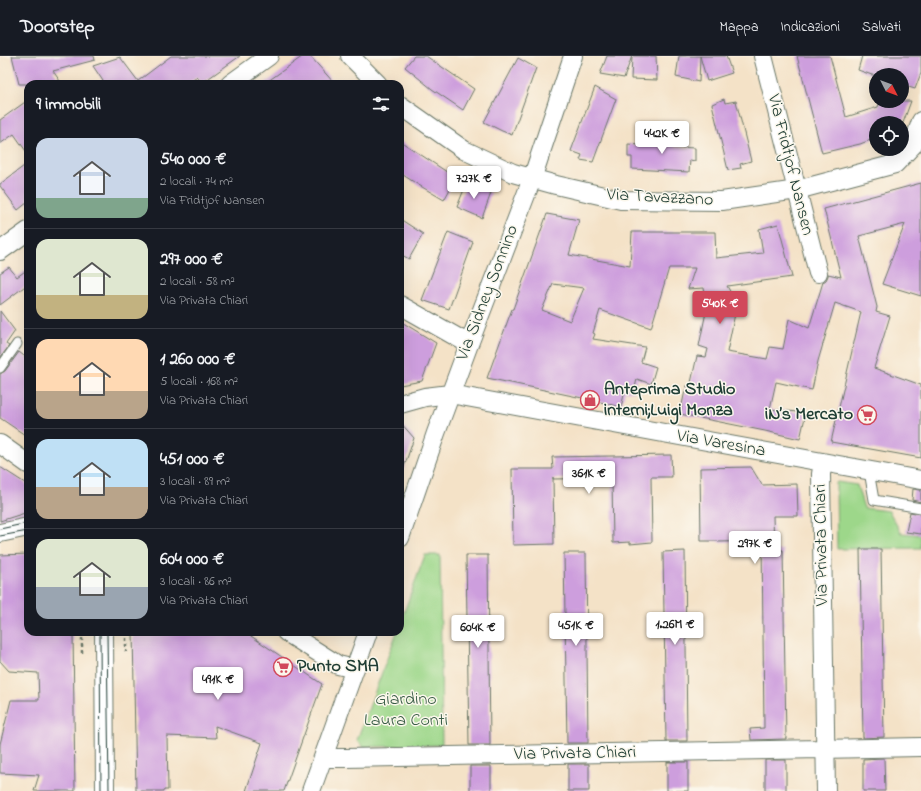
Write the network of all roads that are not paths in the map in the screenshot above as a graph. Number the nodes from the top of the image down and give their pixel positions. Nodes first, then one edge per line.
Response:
1 (269, 56) edge
2 (350, 56) edge
3 (573, 56) edge
4 (763, 56) edge
5 (236, 80) edge
6 (374, 80) edge
7 (404, 108) edge
8 (921, 121) edge
9 (532, 179) junction
10 (796, 190) junction
11 (24, 234) edge
12 (0, 251) edge
13 (818, 273) dead end
14 (404, 307) edge
15 (17, 344) dead end
16 (469, 344) junction
17 (0, 368) edge
18 (450, 394) junction
19 (404, 403) edge
20 (0, 444) edge
21 (24, 461) edge
22 (822, 468) junction
23 (869, 471) junction
24 (921, 480) edge
25 (921, 508) edge
26 (404, 526) edge
27 (24, 529) edge
28 (0, 533) edge
29 (104, 636) edge
30 (292, 636) edge
31 (367, 636) edge
32 (355, 669) junction
33 (921, 747) edge
34 (826, 748) junction
35 (324, 758) junction
36 (105, 791) edge
37 (311, 791) edge
38 (826, 791) edge

1 - 5 street
2 - 6 street
3 - 9 street, Via Sidney Sonnino
4 - 10 street, Via Fridtjof Nansen
7 - 9 street, Via Tavazzano
8 - 10 street, Via Tavazzano
9 - 10 street, Via Tavazzano
9 - 16 street, Via Sidney Sonnino
10 - 13 street, Via Fridtjof Nansen
11 - 12 street
14 - 16 street
15 - 17 lane
16 - 18 street, Via Sidney Sonnino
18 - 19 street, Via Varesina
18 - 22 street, Via Varesina
18 - 26 street, Via Sidney Sonnino
20 - 21 street
22 - 23 street, Via Varesina
22 - 34 street, Via Privata Chiari
23 - 24 street, Via Varesina
23 - 25 lane
27 - 28 street
29 - 36 street
30 - 32 street
31 - 32 street
32 - 35 street
33 - 34 street, Via Privata Chiari
34 - 35 street, Via Privata Chiari
34 - 38 street, Via Privata Chiari
35 - 37 street

